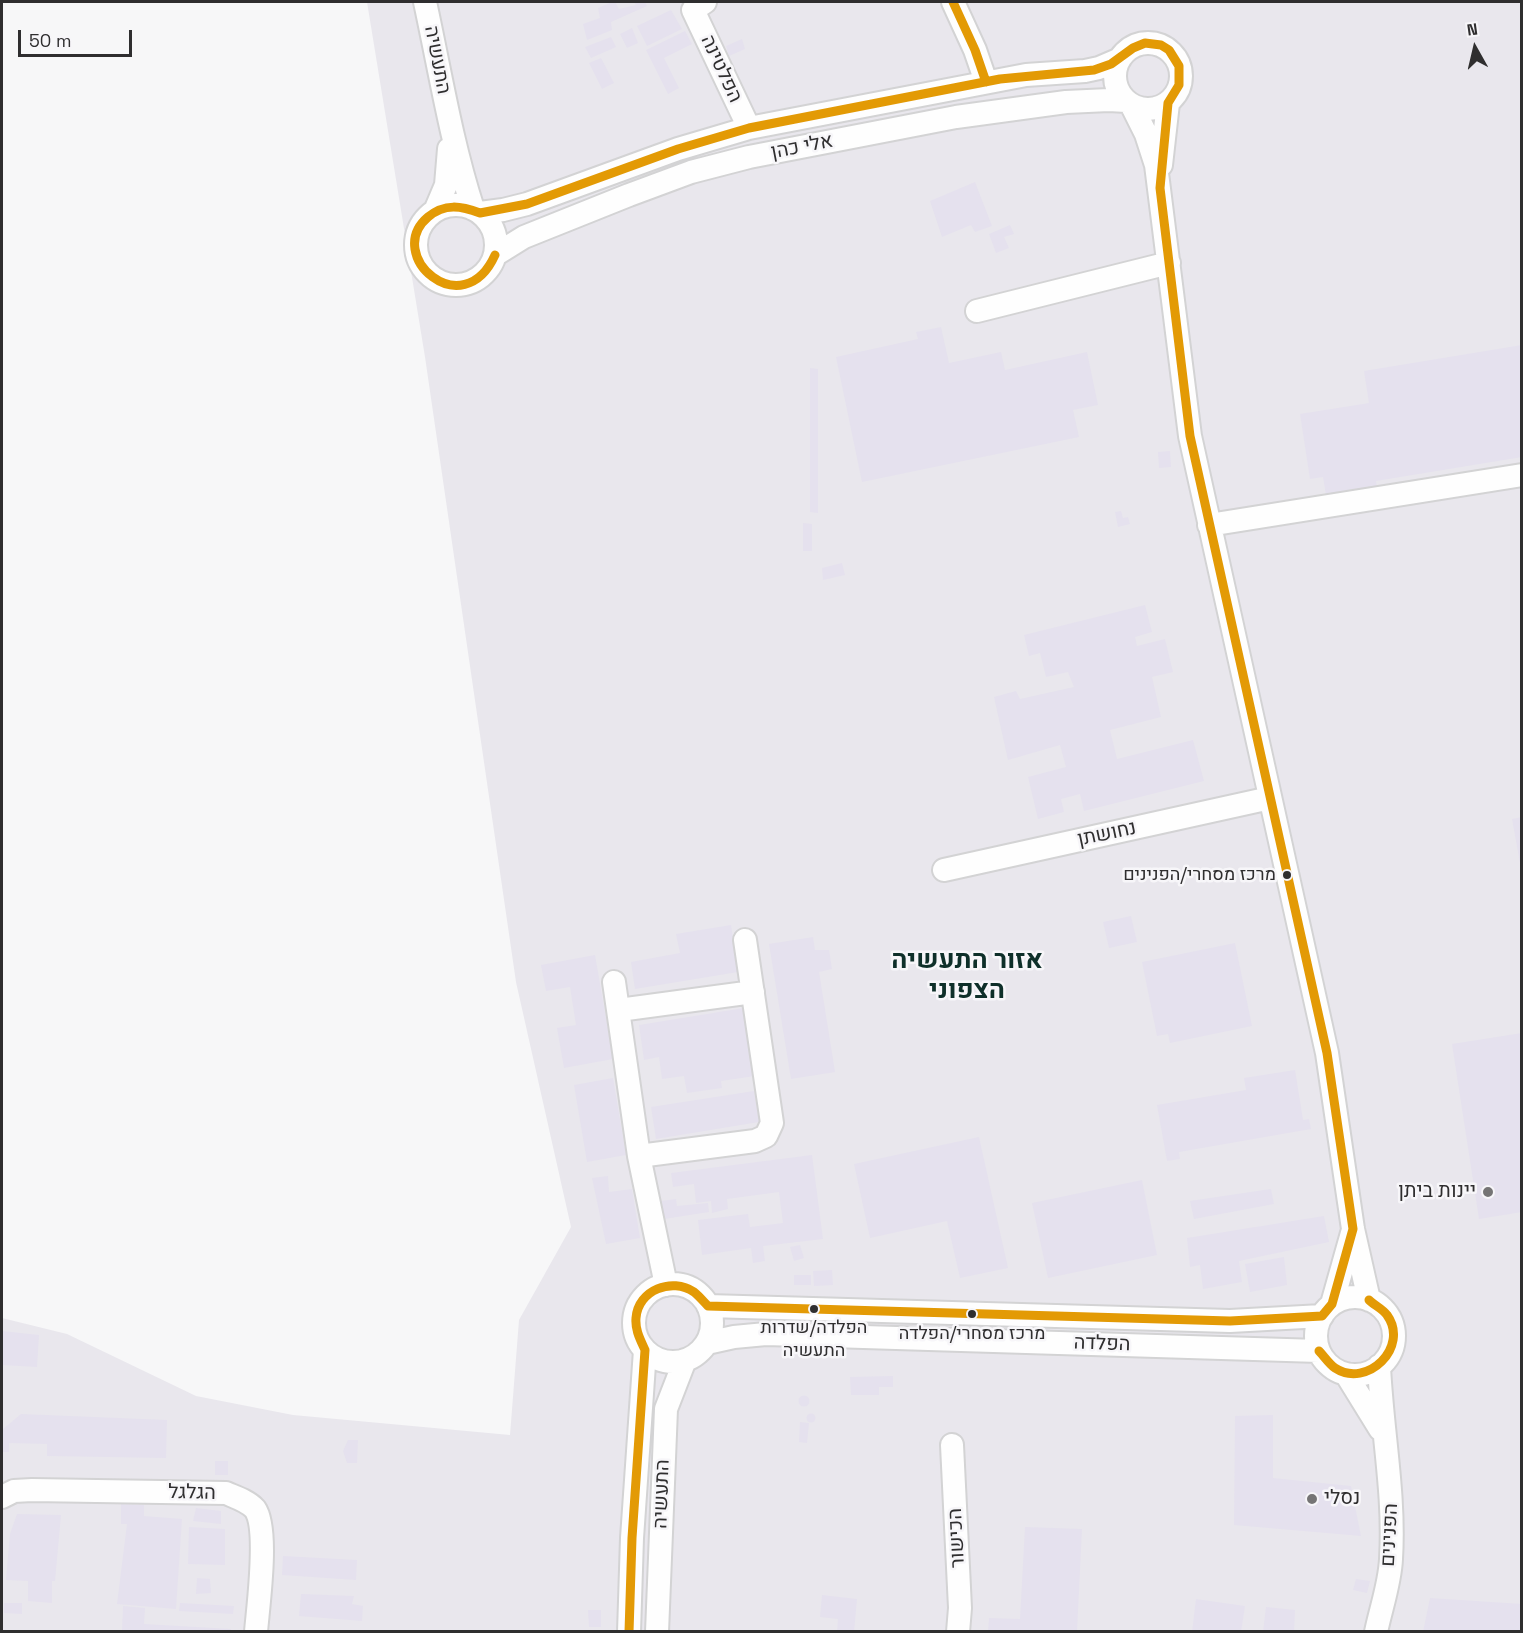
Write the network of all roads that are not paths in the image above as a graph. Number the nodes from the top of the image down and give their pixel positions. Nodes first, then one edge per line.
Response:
1 (425, 2) edge
2 (953, 2) edge
3 (699, 6) edge
4 (1120, 59) junction
5 (986, 82) junction
6 (1129, 103) junction
7 (1168, 103) junction
8 (449, 118) junction
9 (750, 128) junction
10 (1160, 188) junction
11 (435, 211) junction
12 (476, 211) junction
13 (495, 255) junction
14 (1169, 263) junction
15 (977, 311) dead end
16 (1521, 475) edge
17 (1209, 525) junction
18 (1270, 798) junction
19 (944, 870) dead end
20 (745, 940) dead end
21 (614, 982) dead end
22 (753, 992) junction
23 (619, 1010) junction
24 (639, 1156) junction
25 (1353, 1229) junction
26 (666, 1285) junction
27 (1370, 1300) junction
28 (708, 1306) junction
29 (1327, 1310) junction
30 (707, 1343) junction
31 (645, 1350) junction
32 (1319, 1351) junction
33 (685, 1360) junction
34 (1379, 1366) junction
35 (1346, 1374) junction
36 (1385, 1438) junction
37 (952, 1445) dead end
38 (2, 1497) edge
39 (256, 1632) edge
40 (629, 1632) edge
41 (657, 1632) edge
42 (958, 1632) edge
43 (1376, 1632) edge

1 - 8 street, התעשיה
2 - 5 street
3 - 9 street, הפלטינה
4 - 5 street, אלי כהן
4 - 6 street
4 - 7 street
5 - 9 street, אלי כהן
6 - 7 street
6 - 10 street
6 - 13 street, אלי כהן
7 - 10 street
8 - 11 street, התעשיה
8 - 12 street, התעשיה
9 - 12 street, אלי כהן
10 - 14 street
11 - 12 street
11 - 13 street
12 - 13 street
14 - 15 street
14 - 17 street
16 - 17 street
17 - 18 street
18 - 19 street, נחושתן
18 - 25 street
20 - 22 street
21 - 23 street
22 - 23 street
22 - 24 street
23 - 24 street
24 - 26 street
25 - 27 street
25 - 29 street
26 - 28 street
26 - 31 street
27 - 29 street
27 - 34 street
28 - 29 street, הפלדה
28 - 30 street
29 - 32 street
30 - 32 street, הפלדה
30 - 33 street
31 - 33 street
31 - 40 street, התעשיה
32 - 35 street
33 - 41 street, התעשיה
34 - 35 street
34 - 36 street, הפנינים
35 - 36 street, הפנינים
36 - 43 street, הפנינים
37 - 42 street, הכישור
38 - 39 street, הגלגל

